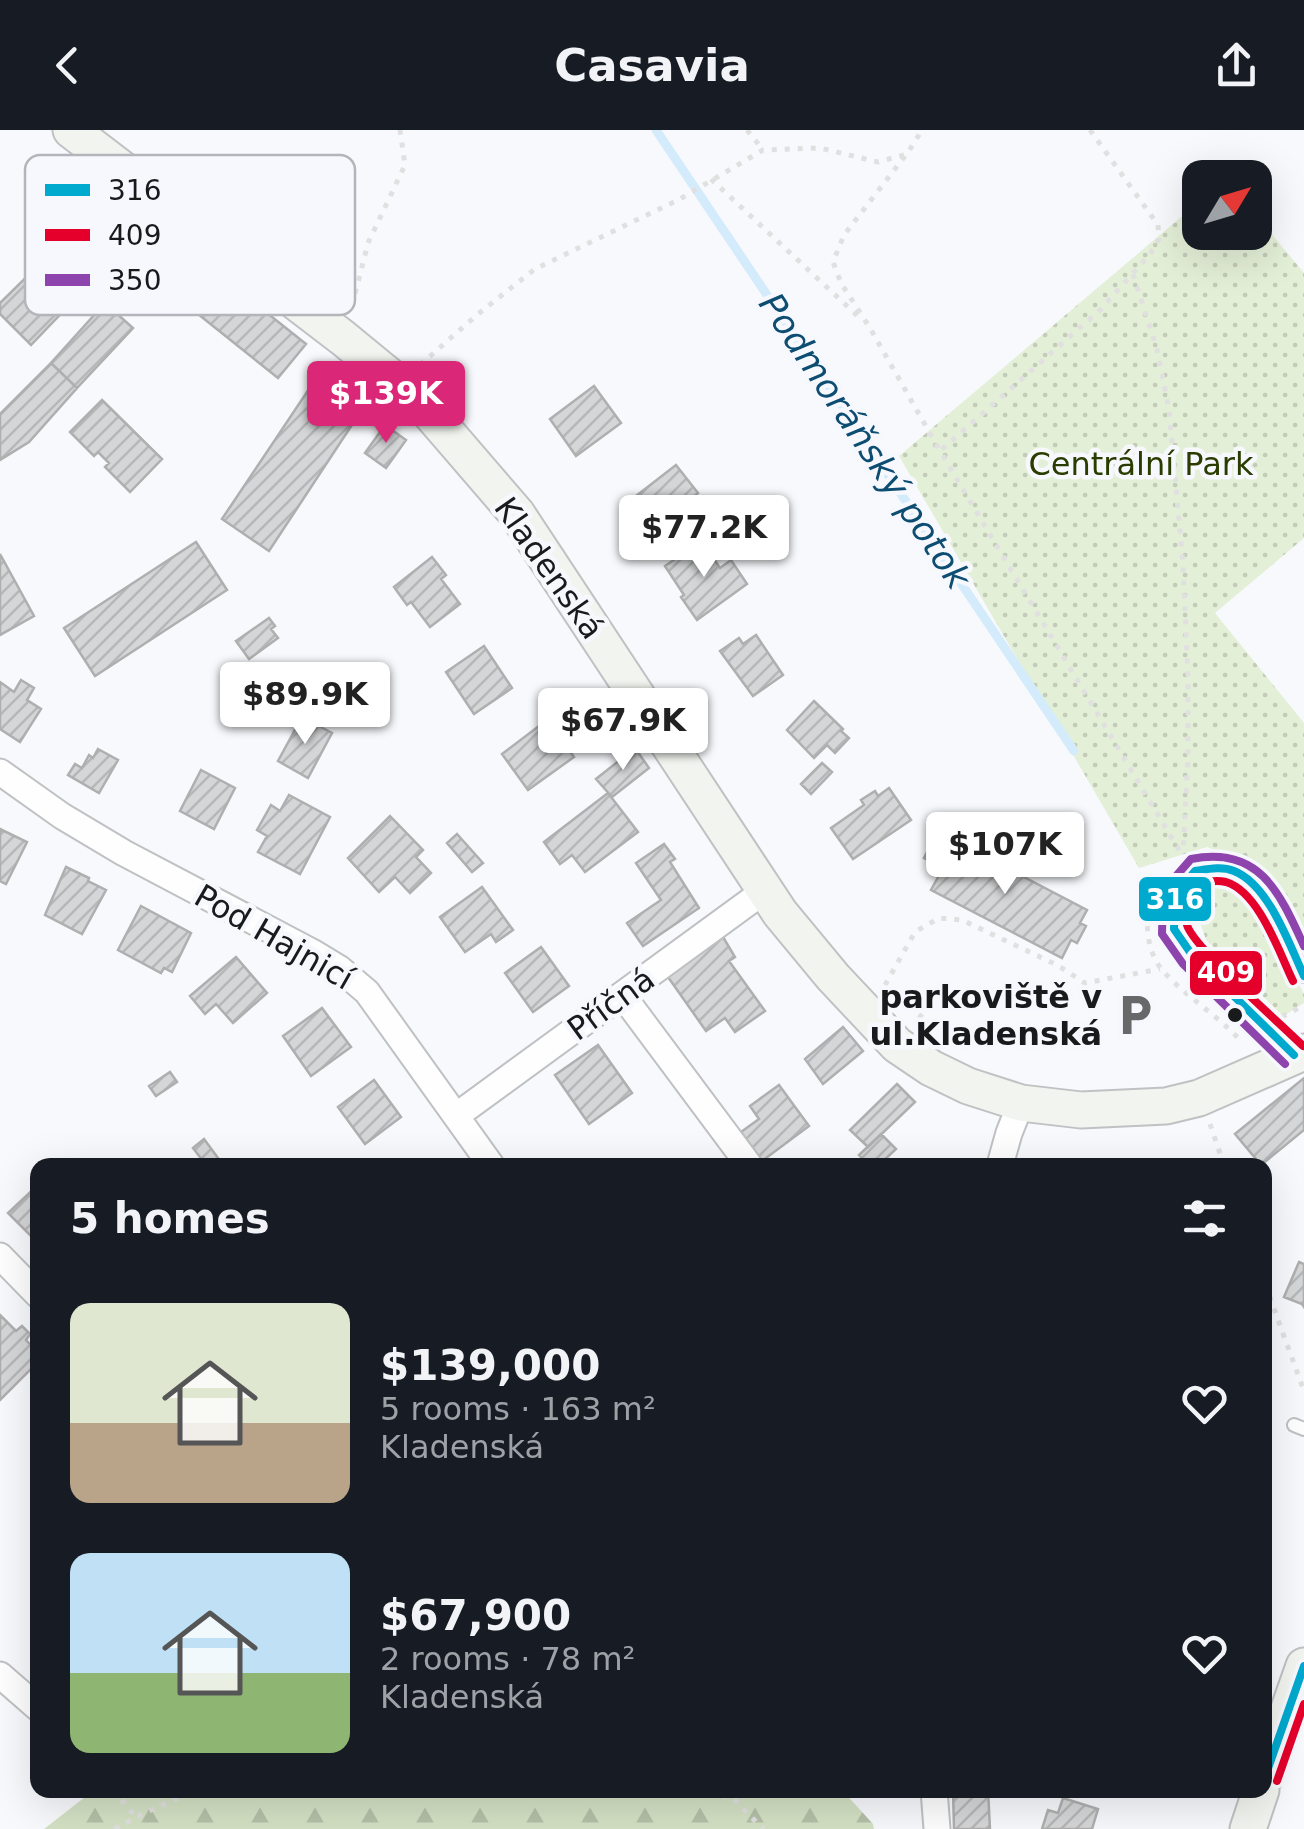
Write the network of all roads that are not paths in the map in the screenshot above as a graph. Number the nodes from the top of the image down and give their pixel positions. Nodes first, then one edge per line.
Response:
1 (71, 130) edge
2 (104, 155) edge
3 (313, 315) edge
4 (0, 772) edge
5 (764, 892) junction
6 (1304, 976) edge
7 (623, 996) junction
8 (1299, 1054) edge
9 (1021, 1103) junction
10 (456, 1116) junction
11 (486, 1158) edge
12 (744, 1158) edge
13 (1002, 1158) edge
14 (0, 1256) edge
15 (30, 1287) edge
16 (1304, 1666) edge
17 (0, 1674) edge
18 (30, 1701) edge
19 (1295, 1715) edge
20 (1272, 1763) edge
21 (935, 1798) edge
22 (1258, 1798) edge
23 (937, 1829) edge
24 (1248, 1829) edge

1 - 2 street, Kladenská
3 - 5 street, Kladenská
4 - 10 street, Pod Hajnicí
5 - 7 street, Příčná
5 - 9 street, Kladenská
6 - 8 lane, Kladenská
7 - 10 street, Příčná
7 - 12 street
8 - 9 street, Kladenská
9 - 13 street
10 - 11 street, Pod Hajnicí
14 - 15 street
16 - 19 street
17 - 18 street
19 - 20 street
21 - 23 street
22 - 24 street

